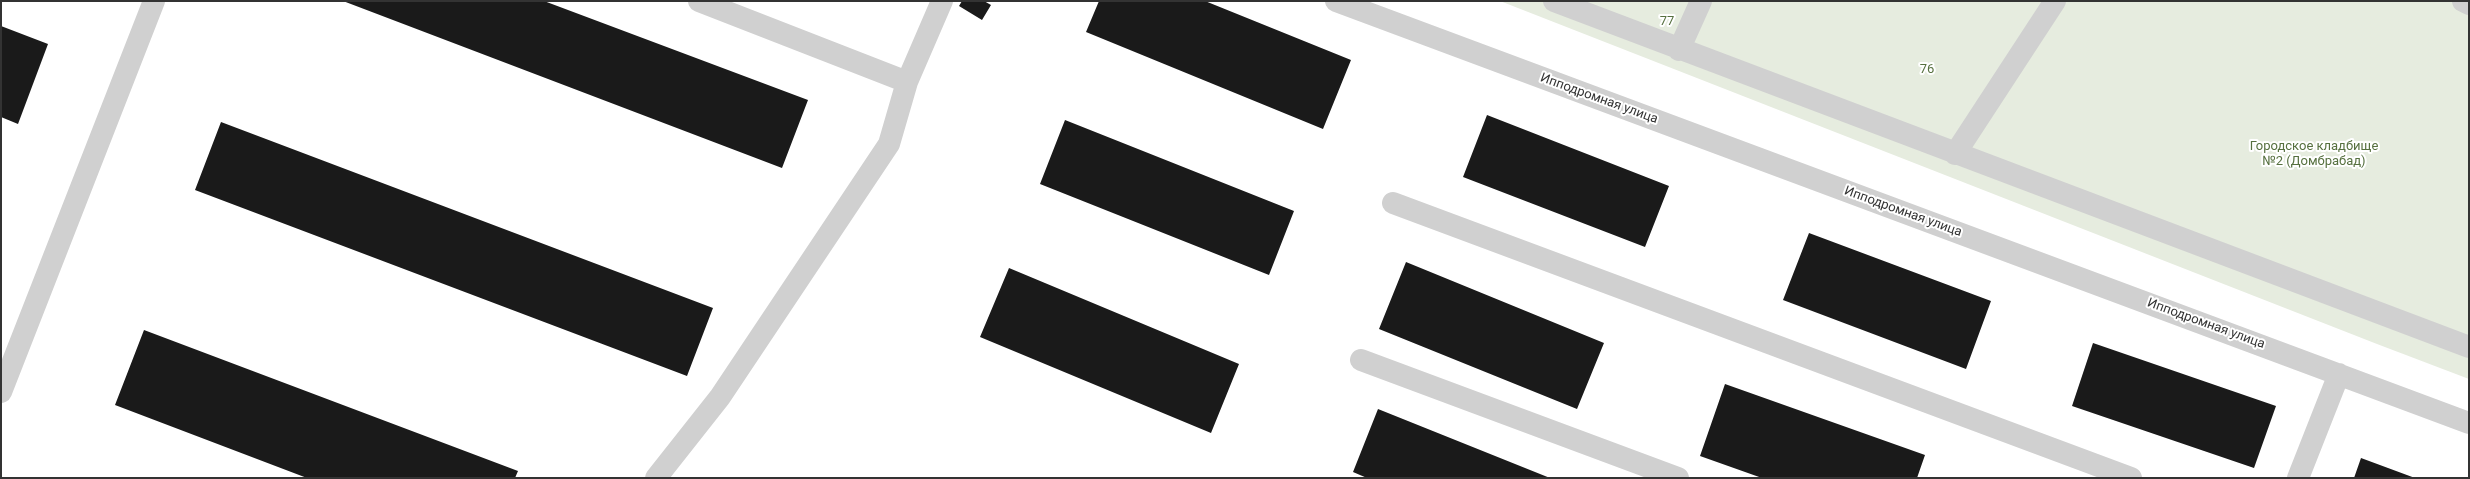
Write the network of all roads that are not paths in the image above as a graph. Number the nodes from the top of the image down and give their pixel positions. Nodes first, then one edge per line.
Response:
1 (154, 1) edge
2 (699, 1) edge
3 (942, 1) edge
4 (1336, 1) edge
5 (1554, 1) edge
6 (1701, 1) edge
7 (2055, 1) edge
8 (2463, 1) edge
9 (2469, 4) edge
10 (1678, 50) junction
11 (907, 82) junction
12 (1955, 154) junction
13 (1393, 203) dead end
14 (2469, 347) edge
15 (1361, 360) dead end
16 (2339, 374) junction
17 (1, 392) edge
18 (2469, 423) edge
19 (656, 478) edge
20 (1678, 478) edge
21 (2131, 478) edge
22 (2298, 478) edge

1 - 17 street
2 - 11 street
3 - 11 street
4 - 16 street, Ипподромная улица
5 - 10 street
6 - 10 street
7 - 12 street
8 - 9 street
10 - 12 street
11 - 19 street
12 - 14 street
13 - 21 street
15 - 20 street
16 - 18 street, Ипподромная улица
16 - 22 street

